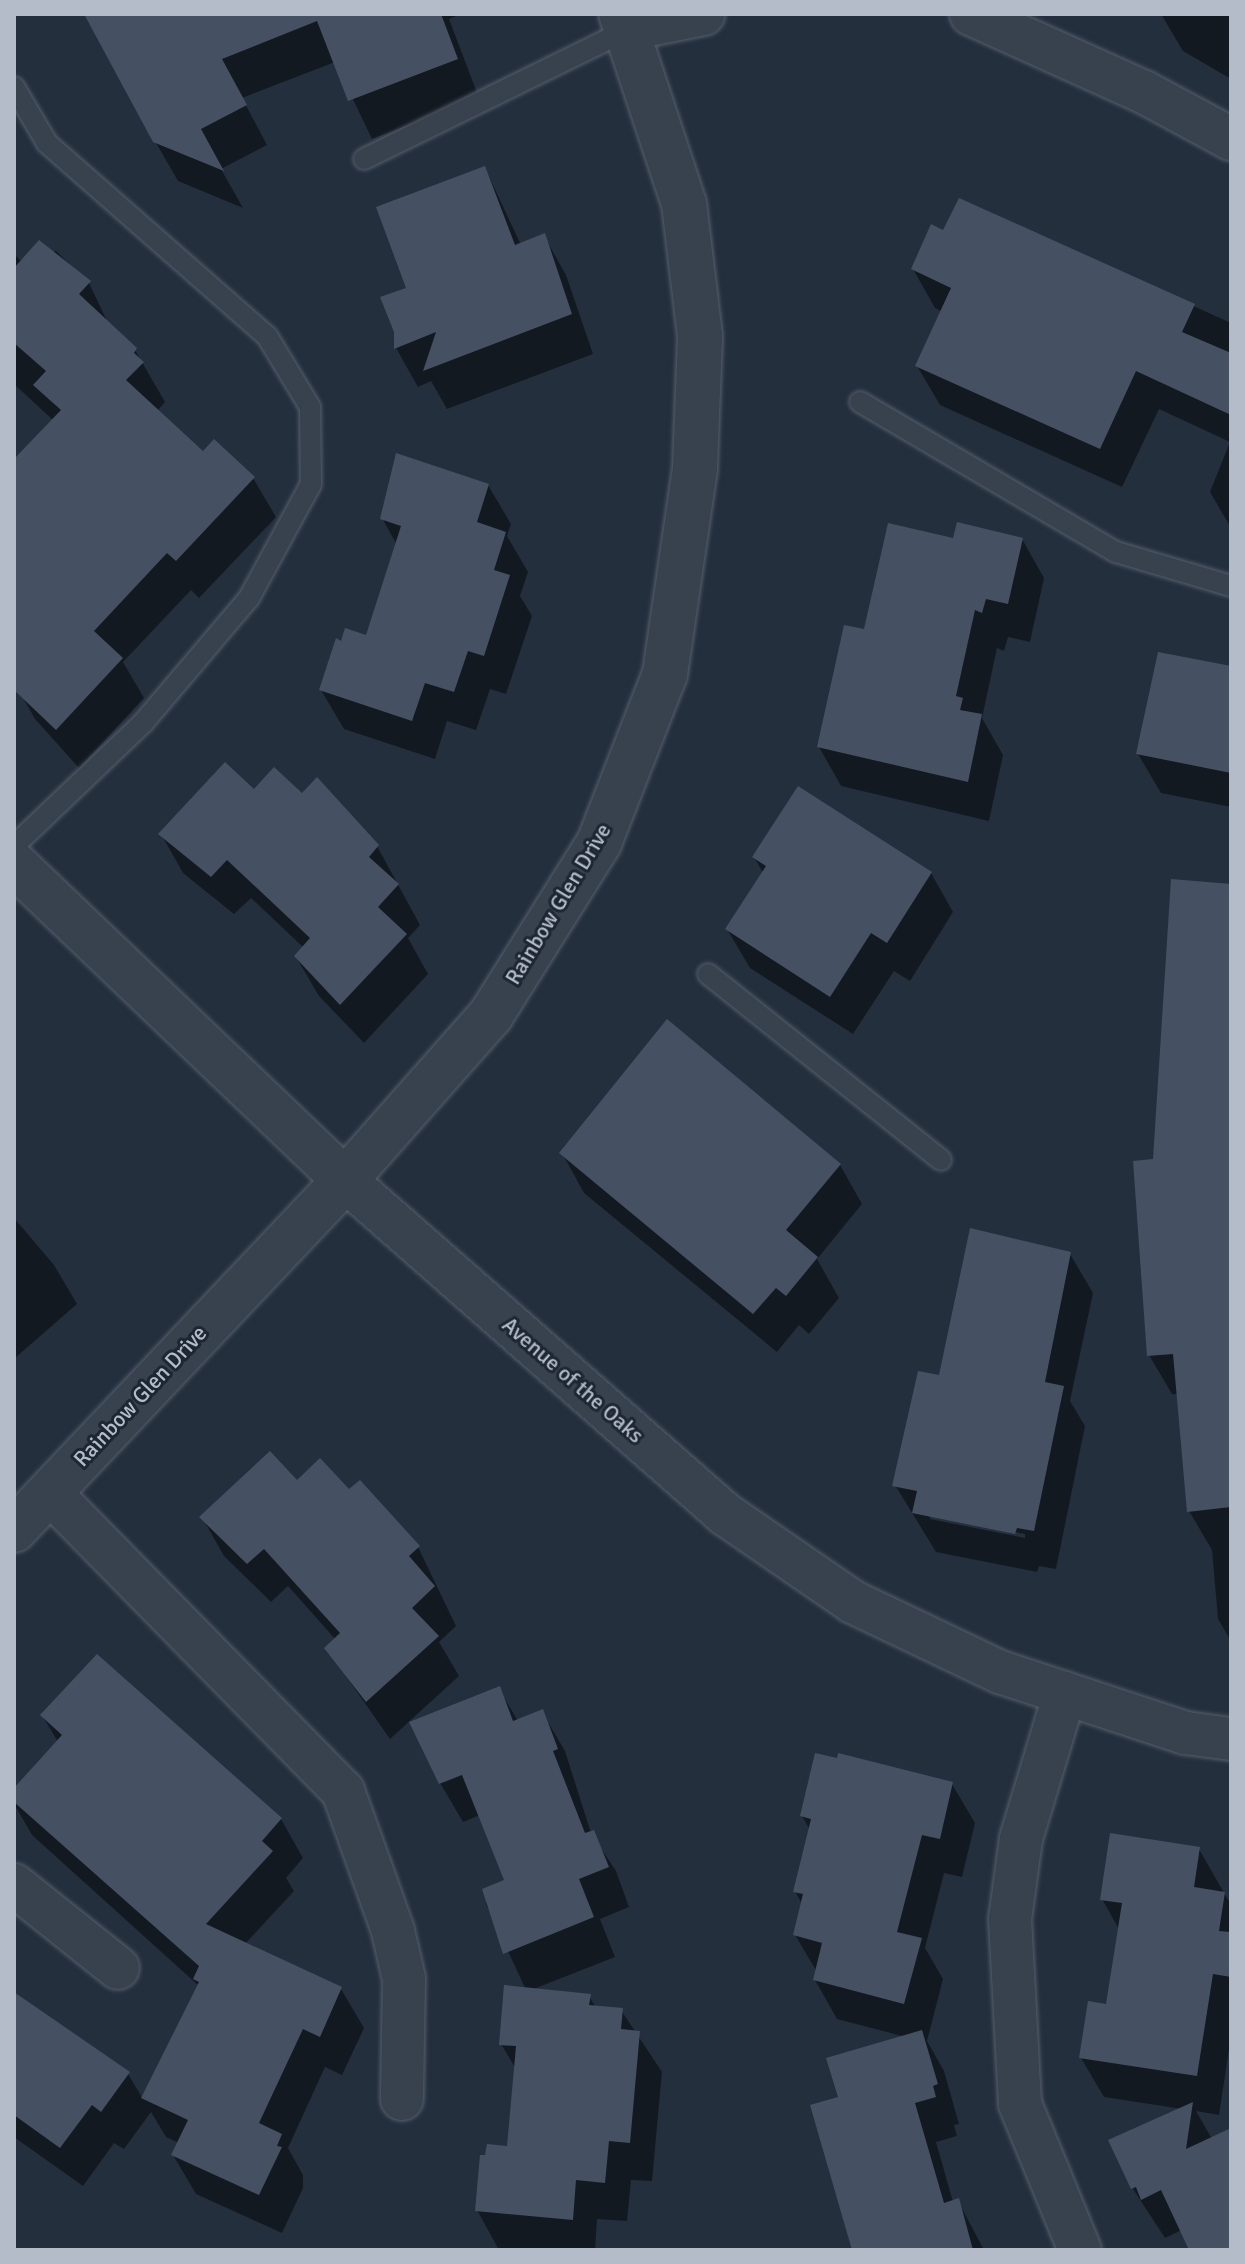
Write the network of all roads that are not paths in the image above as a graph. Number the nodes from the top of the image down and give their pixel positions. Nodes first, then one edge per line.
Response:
1 (704, 14) edge
2 (971, 14) edge
3 (625, 22) edge
4 (14, 87) edge
5 (1231, 139) edge
6 (364, 159) dead end
7 (860, 402) dead end
8 (1231, 586) edge
9 (14, 846) edge
10 (14, 864) edge
11 (708, 974) dead end
12 (941, 1160) dead end
13 (345, 1180) junction
14 (50, 1493) junction
15 (14, 1530) edge
16 (1065, 1693) junction
17 (1231, 1739) edge
18 (14, 1885) edge
19 (118, 1968) dead end
20 (402, 2099) dead end
21 (1080, 2250) edge

1 - 3 street
2 - 5 street
3 - 6 lane
3 - 13 street, Rainbow Glen Drive
4 - 9 lane
7 - 8 lane
10 - 13 street, Avenue of the Oaks
11 - 12 lane
13 - 14 street, Rainbow Glen Drive
13 - 16 street, Avenue of the Oaks
14 - 15 street, Rainbow Glen Drive
14 - 20 street
16 - 17 street, Avenue of the Oaks
16 - 21 street
18 - 19 street

